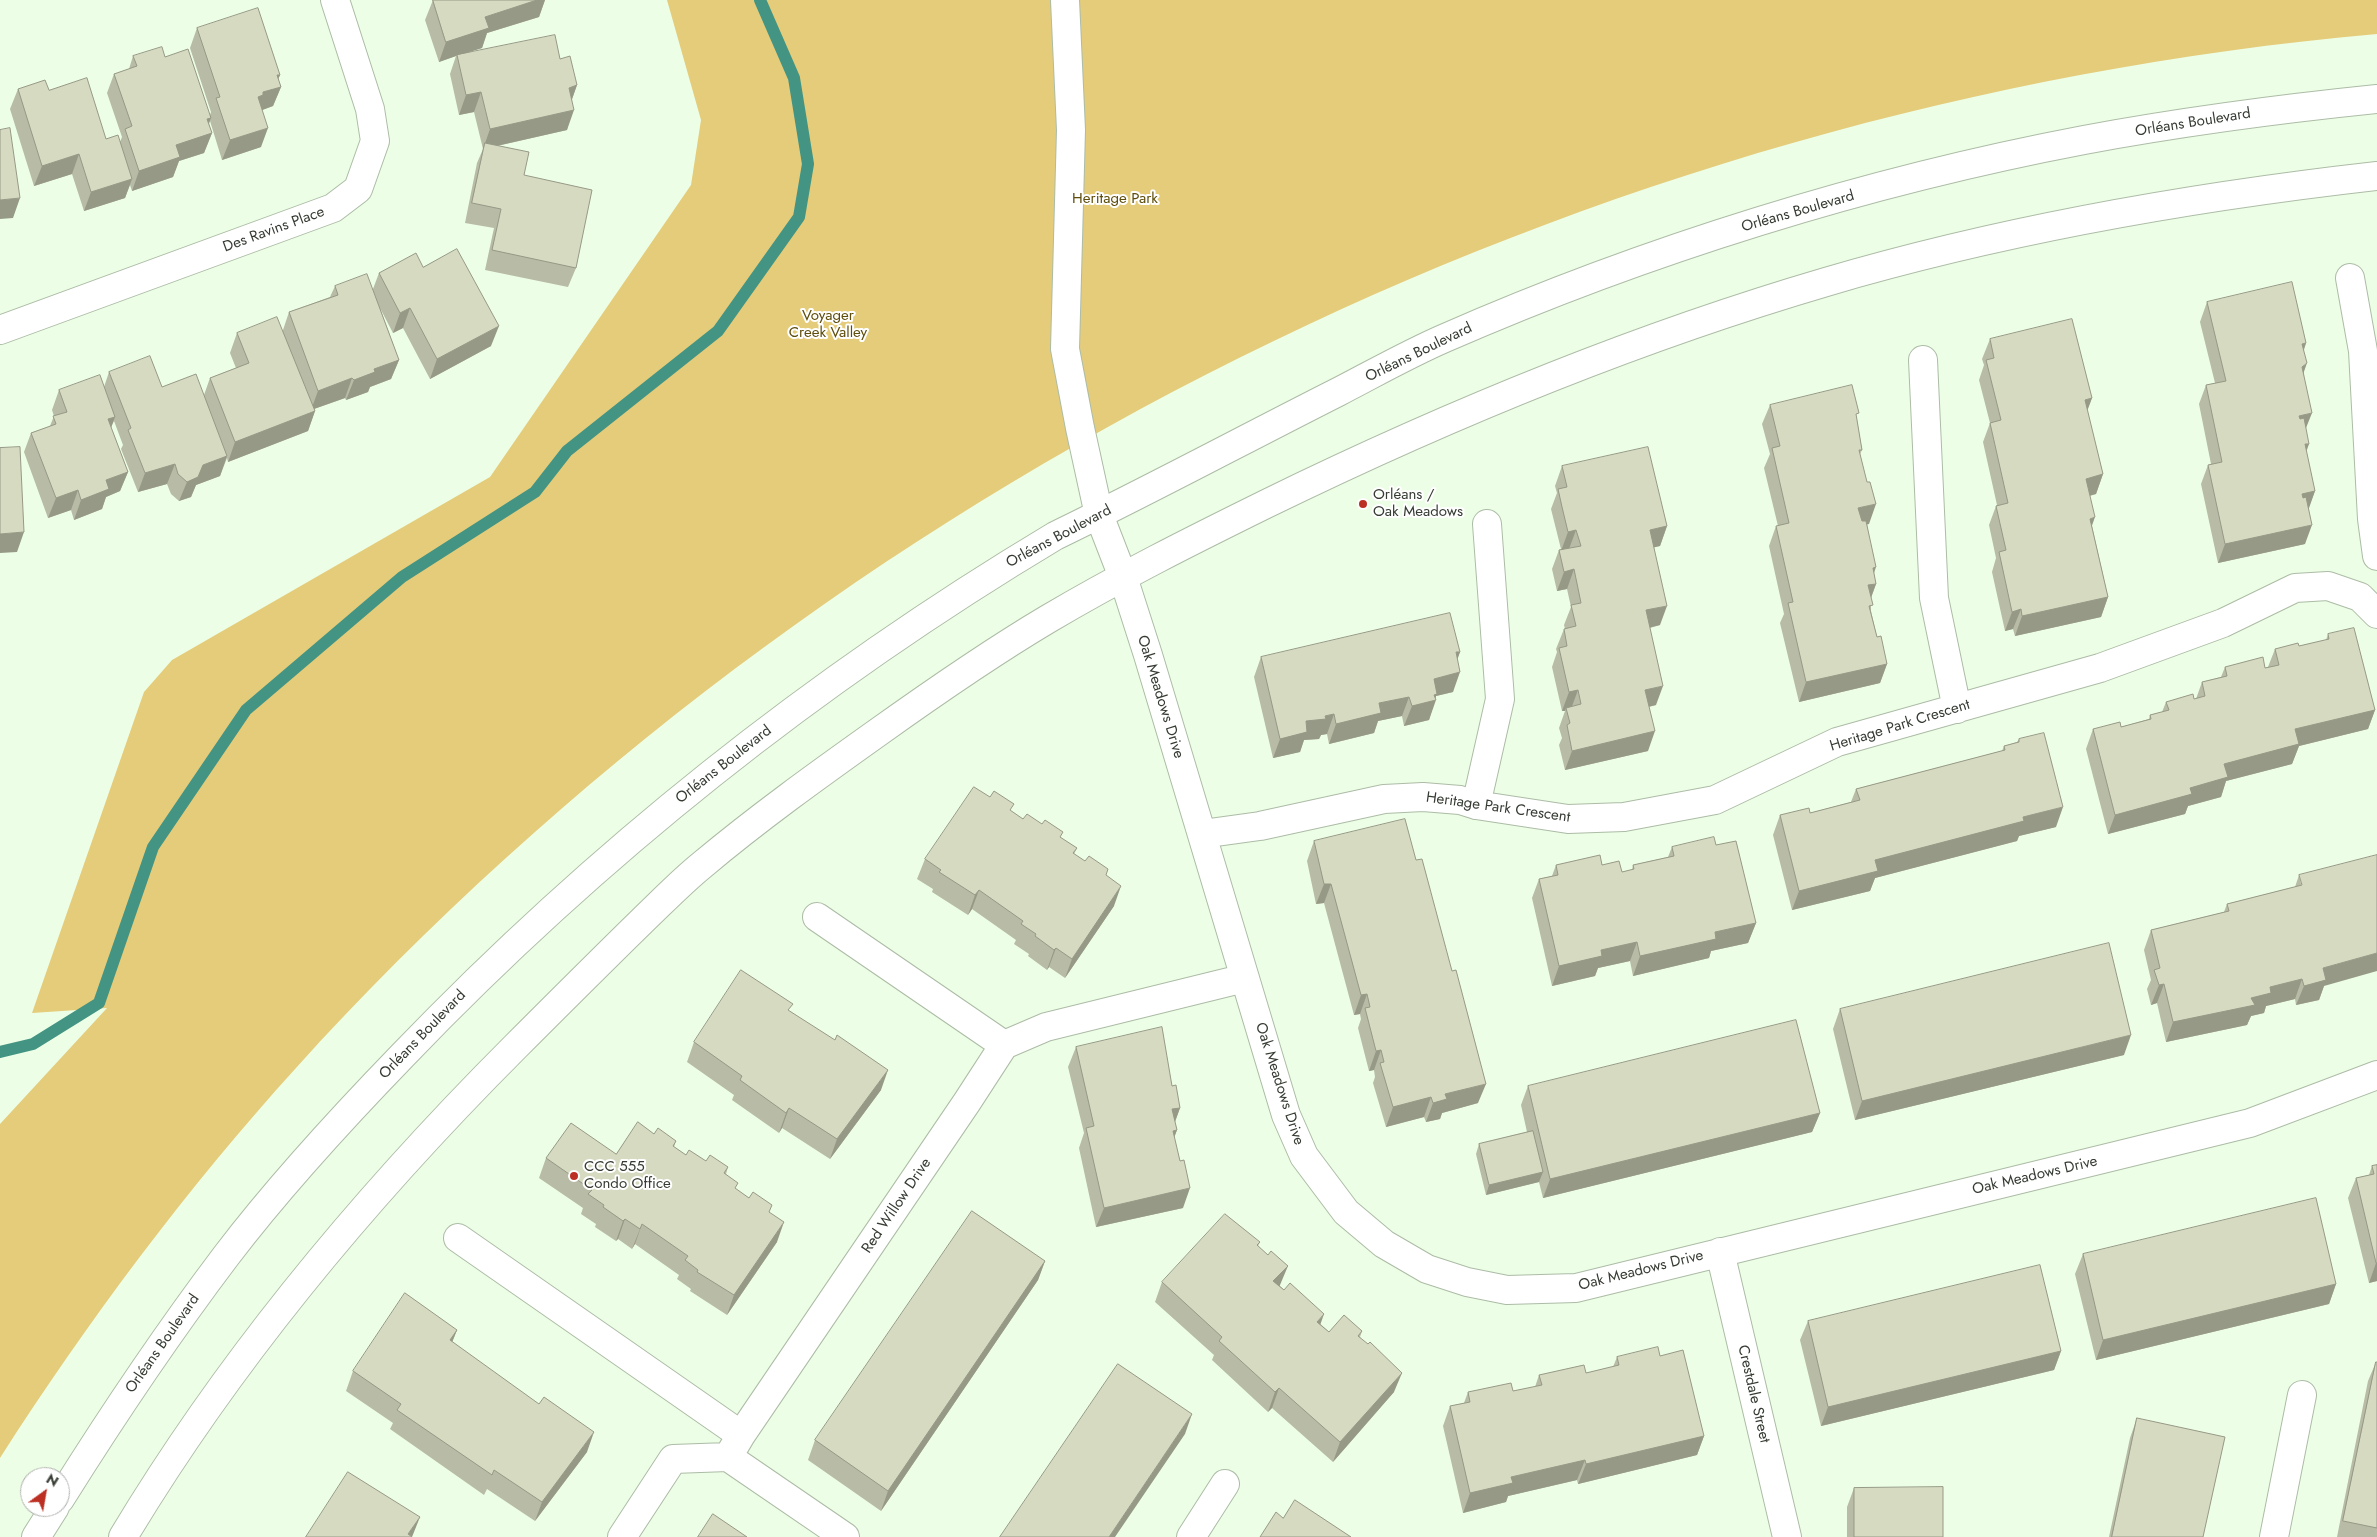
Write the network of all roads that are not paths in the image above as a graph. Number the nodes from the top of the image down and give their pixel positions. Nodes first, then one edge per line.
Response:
1 (335, 0) edge
2 (1065, 0) edge
3 (2377, 98) edge
4 (2377, 176) edge
5 (2350, 278) dead end
6 (0, 330) edge
7 (1923, 360) dead end
8 (1099, 515) junction
9 (1487, 524) dead end
10 (2377, 556) edge
11 (1123, 577) junction
12 (2377, 614) edge
13 (1957, 708) junction
14 (1476, 805) junction
15 (1202, 834) junction
16 (816, 917) dead end
17 (1245, 978) junction
18 (1004, 1045) junction
19 (2377, 1075) edge
20 (458, 1238) dead end
21 (1720, 1252) junction
22 (2302, 1395) dead end
23 (735, 1446) junction
24 (70, 1483) edge
25 (1225, 1484) dead end
26 (49, 1517) edge
27 (36, 1537) edge
28 (123, 1537) edge
29 (622, 1537) edge
30 (845, 1537) edge
31 (1191, 1537) edge
32 (1787, 1537) edge
33 (2274, 1537) edge

1 - 6 main road, Des Ravins Place
2 - 8 main road, Oak Meadows Drive
3 - 8 main road, Orléans Boulevard
4 - 11 main road
5 - 10 main road
7 - 13 main road
8 - 11 main road, Oak Meadows Drive
8 - 24 main road, Orléans Boulevard
9 - 14 main road
11 - 15 main road, Oak Meadows Drive
11 - 28 main road
12 - 13 main road, Heritage Park Crescent
13 - 14 main road, Heritage Park Crescent
14 - 15 main road, Heritage Park Crescent
15 - 17 main road, Oak Meadows Drive
16 - 18 main road
17 - 18 main road
17 - 21 main road, Oak Meadows Drive
18 - 23 main road, Red Willow Drive
19 - 21 main road, Oak Meadows Drive
20 - 23 main road
21 - 32 main road, Crestdale Street
22 - 33 main road
23 - 29 main road
23 - 30 main road
25 - 31 main road
26 - 27 main road

